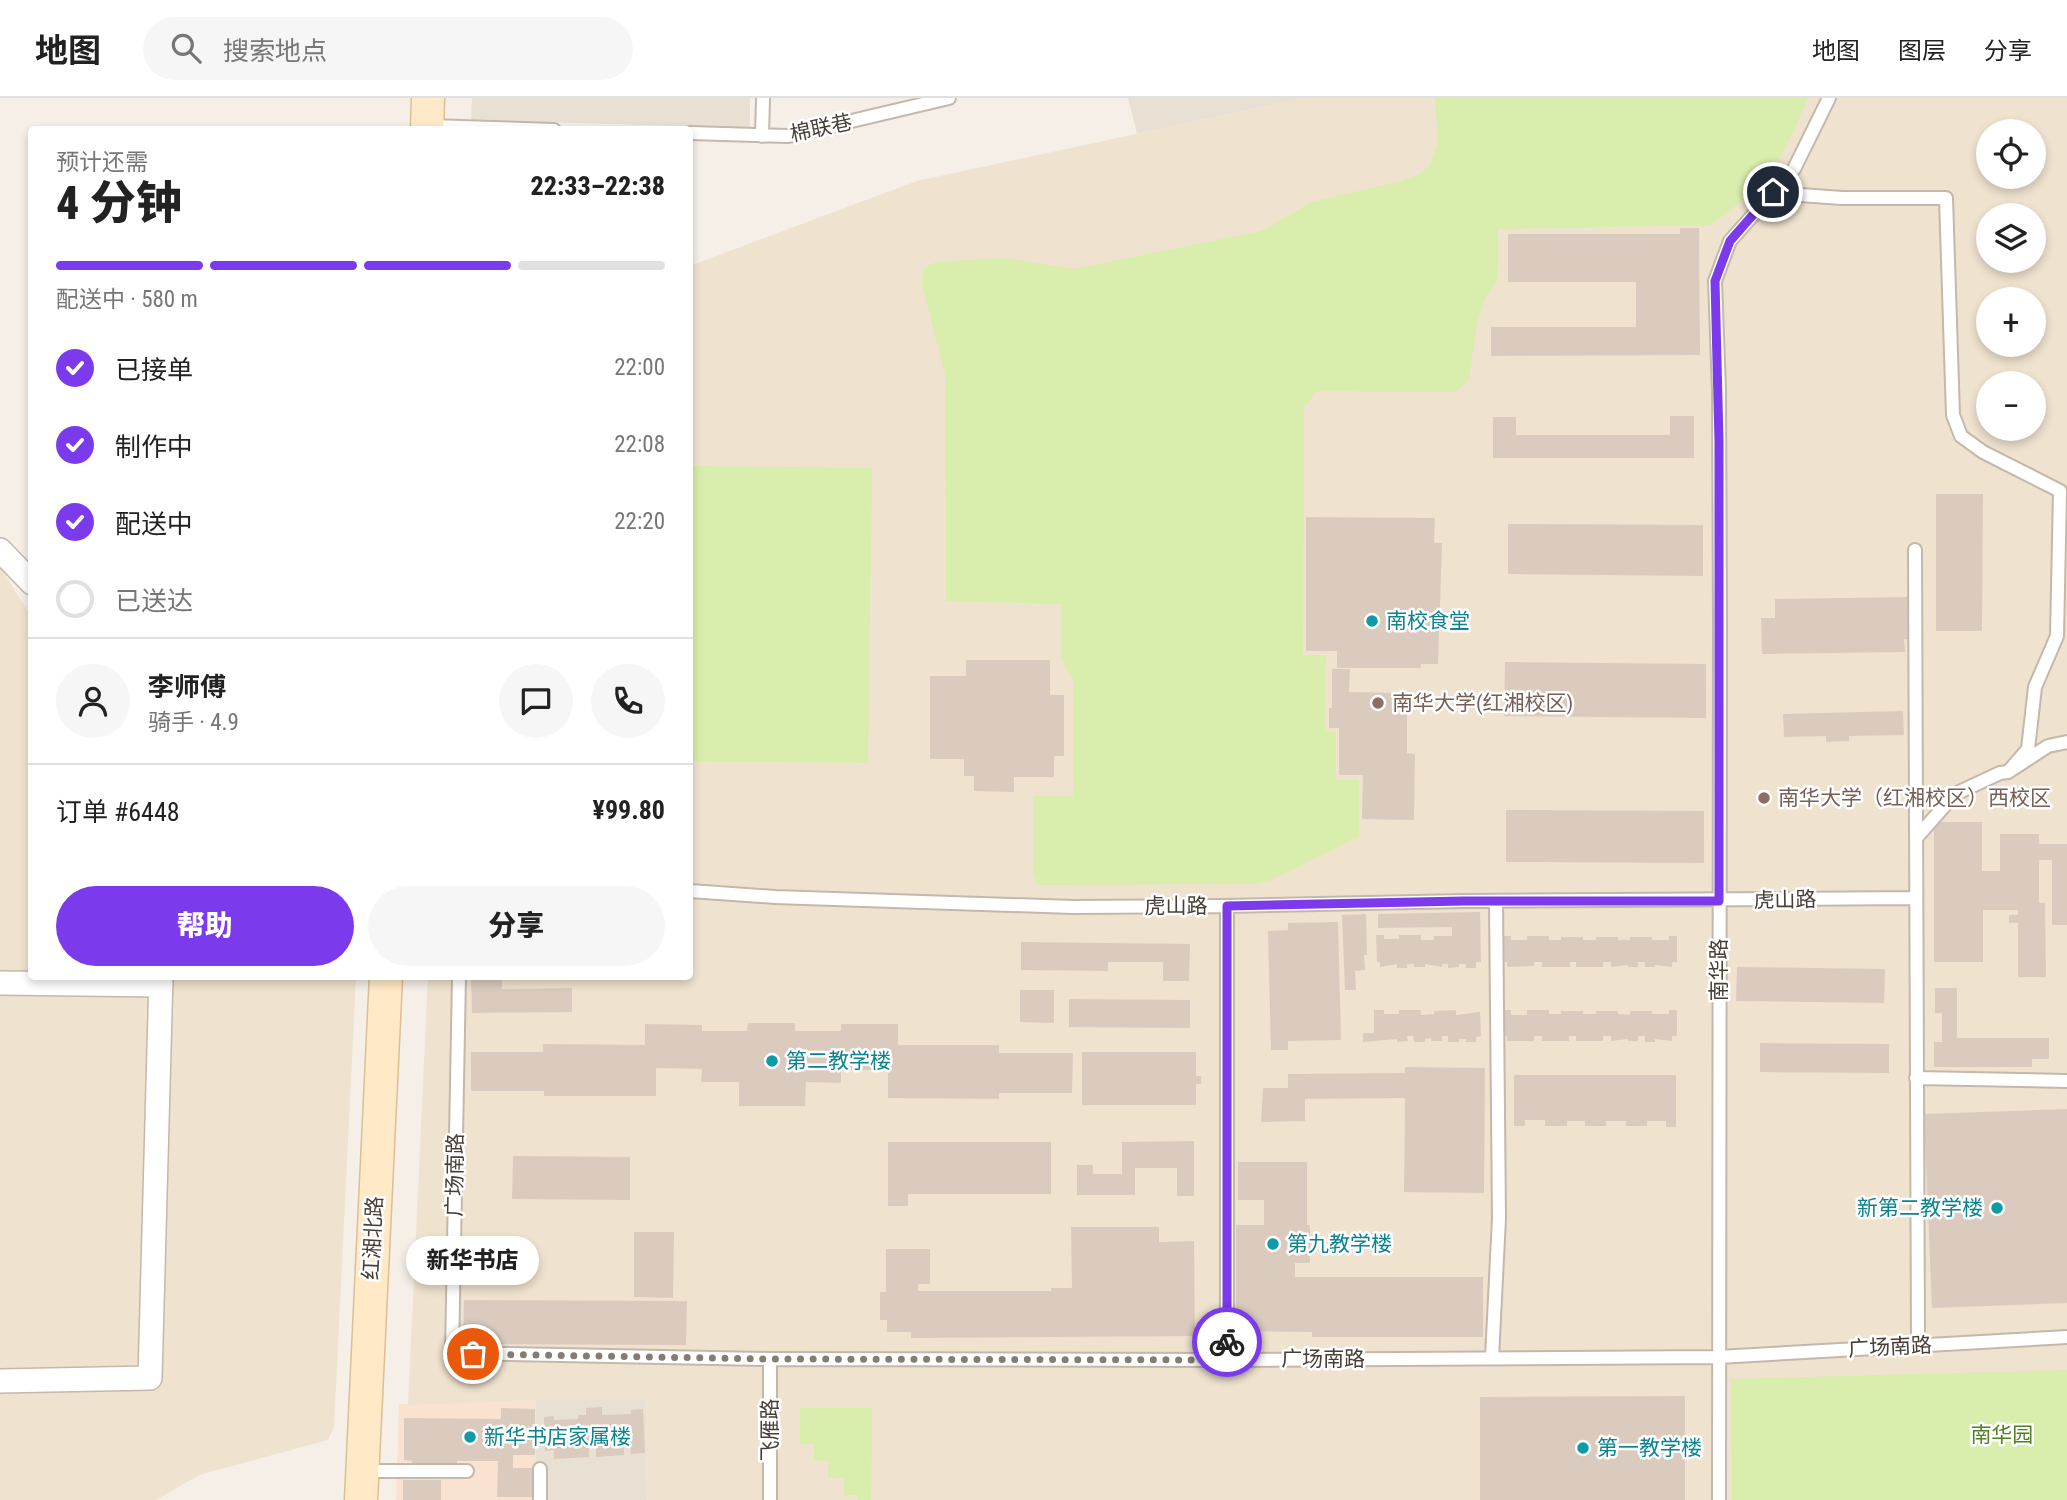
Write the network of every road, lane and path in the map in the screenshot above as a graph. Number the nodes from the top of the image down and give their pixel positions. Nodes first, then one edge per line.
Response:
1 (763, 98) edge
2 (949, 98) edge
3 (1829, 98) edge
4 (935, 100) edge
5 (435, 118) edge
6 (514, 126) edge
7 (693, 133) edge
8 (762, 135) junction
9 (1773, 192) junction
10 (2064, 489) edge
11 (0, 550) edge
12 (1915, 550) dead end
13 (28, 579) edge
14 (2067, 743) edge
15 (2008, 772) junction
16 (1917, 836) junction
17 (693, 891) edge
18 (1915, 898) junction
19 (1496, 901) junction
20 (1719, 901) junction
21 (1227, 906) junction
22 (386, 980) edge
23 (402, 980) edge
24 (459, 980) edge
25 (161, 981) edge
26 (0, 983) edge
27 (1916, 1078) junction
28 (2067, 1081) edge
29 (2067, 1337) edge
30 (1918, 1345) junction
31 (1718, 1356) junction
32 (1492, 1358) junction
33 (770, 1359) junction
34 (1227, 1360) junction
35 (0, 1381) edge
36 (540, 1469) dead end
37 (467, 1471) dead end
38 (378, 1485) edge
39 (360, 1500) edge
40 (540, 1500) edge
41 (769, 1500) edge
42 (1719, 1500) edge

1 - 8 lane
2 - 4 lane, 棉联巷
3 - 9 lane, 南华路
4 - 8 lane, 棉联巷
5 - 6 lane
7 - 8 lane, 棉联巷
9 - 10 lane
9 - 20 lane, 南华路
10 - 15 lane
11 - 13 street
12 - 16 lane
14 - 15 lane
15 - 16 lane
16 - 18 lane
17 - 21 lane, 虎山路
18 - 20 lane, 虎山路
18 - 27 lane
19 - 20 lane, 虎山路
19 - 21 lane, 虎山路
19 - 32 lane
20 - 31 lane, 南华路
21 - 34 lane
22 - 39 main road, 红湘北路
23 - 38 main road, 红湘北路
24 - 33 lane, 广场南路
25 - 26 street
25 - 35 street
27 - 28 lane
27 - 30 lane
29 - 30 lane, 广场南路
30 - 31 lane, 广场南路
31 - 32 lane, 广场南路
31 - 42 lane, 南华路
32 - 34 lane, 广场南路
33 - 34 lane, 广场南路
33 - 41 lane, 飞雁路
36 - 40 lane
37 - 38 lane

